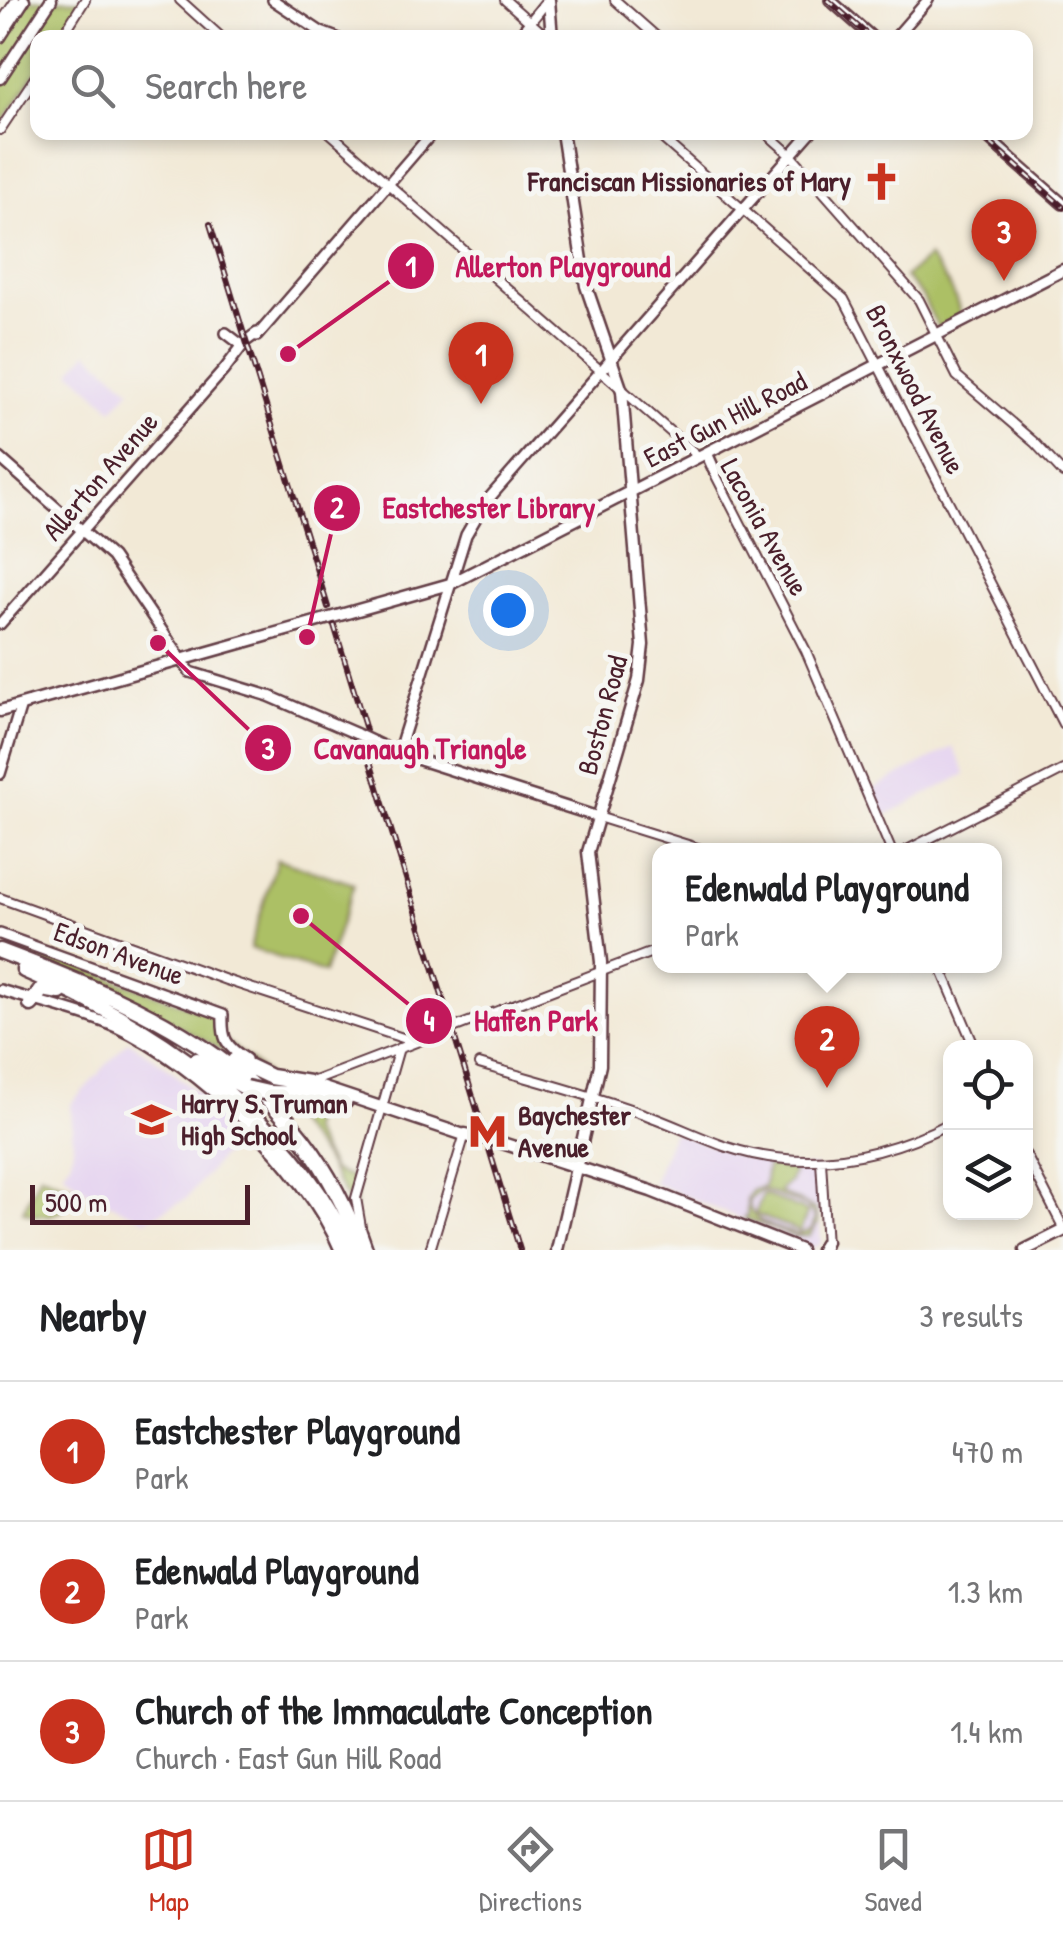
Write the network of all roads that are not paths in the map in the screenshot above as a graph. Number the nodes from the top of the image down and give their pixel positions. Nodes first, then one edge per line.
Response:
1 (16, 0) edge
2 (24, 0) edge
3 (52, 0) edge
4 (86, 0) edge
5 (180, 0) edge
6 (273, 0) edge
7 (505, 0) edge
8 (548, 0) edge
9 (615, 0) edge
10 (830, 0) edge
11 (928, 0) edge
12 (530, 22) junction
13 (0, 24) edge
14 (32, 30) edge
15 (66, 30) edge
16 (213, 30) edge
17 (318, 30) edge
18 (524, 30) edge
19 (540, 30) edge
20 (550, 30) edge
21 (649, 30) edge
22 (864, 30) edge
23 (902, 30) edge
24 (30, 33) edge
25 (0, 36) edge
26 (0, 78) edge
27 (30, 85) edge
28 (0, 130) edge
29 (338, 140) edge
30 (426, 140) edge
31 (563, 140) edge
32 (665, 140) edge
33 (774, 140) edge
34 (804, 140) edge
35 (990, 140) edge
36 (791, 156) junction
37 (388, 184) junction
38 (1051, 194) junction
39 (1063, 204) edge
40 (743, 210) junction
41 (1063, 216) edge
42 (1063, 270) edge
43 (226, 333) dead end
44 (257, 333) junction
45 (936, 336) junction
46 (238, 343) junction
47 (234, 358) junction
48 (612, 359) junction
49 (878, 366) junction
50 (600, 372) junction
51 (622, 391) junction
52 (703, 456) junction
53 (0, 458) edge
54 (715, 472) joint
55 (1063, 473) edge
56 (632, 492) junction
57 (82, 530) junction
58 (450, 584) junction
59 (0, 624) edge
60 (182, 660) junction
61 (21, 705) junction
62 (0, 711) edge
63 (1063, 724) edge
64 (398, 753) junction
65 (1063, 770) edge
66 (0, 774) edge
67 (598, 817) junction
68 (682, 843) edge
69 (888, 843) edge
70 (921, 843) edge
71 (0, 898) edge
72 (0, 938) edge
73 (0, 952) edge
74 (652, 952) edge
75 (5, 962) edge
76 (601, 971) junction
77 (943, 973) edge
78 (69, 978) junction
79 (0, 992) edge
80 (31, 1002) junction
81 (168, 1025) junction
82 (972, 1040) edge
83 (160, 1042) junction
84 (400, 1043) junction
85 (479, 1064) dead end
86 (305, 1082) junction
87 (592, 1098) junction
88 (346, 1101) joint
89 (381, 1108) junction
90 (943, 1126) edge
91 (465, 1134) junction
92 (821, 1160) junction
93 (324, 1167) junction
94 (574, 1168) junction
95 (1033, 1168) edge
96 (1063, 1229) edge
97 (362, 1233) junction
98 (824, 1247) edge
99 (337, 1250) edge
100 (349, 1250) edge
101 (364, 1250) edge
102 (430, 1250) edge
103 (556, 1250) edge
104 (800, 1250) edge
105 (1025, 1250) edge

1 - 13 street
2 - 25 main road
3 - 14 main road
4 - 15 street
5 - 16 street
6 - 17 main road
7 - 12 street
8 - 12 main road
8 - 20 main road
9 - 21 street
10 - 22 main road
11 - 23 main road
12 - 18 main road
12 - 19 street
24 - 26 main road
27 - 28 street
29 - 37 street, Laconia Avenue
30 - 37 main road, Allerton Avenue
31 - 48 main road, Boston Road
32 - 40 street, Bronxwood Avenue
33 - 36 street
34 - 36 main road
35 - 38 main road
36 - 40 main road
36 - 45 street
37 - 44 main road, Allerton Avenue
37 - 50 street, Laconia Avenue
38 - 39 main road
38 - 41 main road
40 - 48 main road
40 - 49 street, Bronxwood Avenue
42 - 45 main road, East Gun Hill Road
43 - 46 main road
44 - 46 main road, Allerton Avenue
44 - 47 main road, Allerton Avenue
45 - 49 main road, East Gun Hill Road
45 - 55 street
46 - 47 main road, Allerton Avenue
47 - 57 main road, Allerton Avenue
48 - 50 main road
48 - 51 main road, Boston Road
49 - 52 main road, East Gun Hill Road
49 - 63 street, Bronxwood Avenue
50 - 51 street, Laconia Avenue
50 - 58 main road
51 - 52 street, Laconia Avenue
51 - 56 main road, Boston Road
52 - 54 main road
52 - 56 main road, East Gun Hill Road
53 - 57 main road
54 - 69 street, Laconia Avenue
56 - 58 main road, East Gun Hill Road
56 - 67 main road, Boston Road
57 - 59 main road, Allerton Avenue
57 - 60 main road
58 - 60 main road, East Gun Hill Road
58 - 64 main road
60 - 61 main road, East Gun Hill Road
60 - 64 main road, bridge
61 - 62 main road, East Gun Hill Road
61 - 66 main road
64 - 67 main road
65 - 70 street
67 - 68 street
67 - 76 main road, Boston Road
71 - 84 street
72 - 78 highway
72 - 86 main road, Edson Avenue
73 - 78 highway
74 - 76 street
75 - 83 highway
75 - 88 highway, bridge
76 - 84 street
76 - 87 main road, Boston Road
77 - 82 street
78 - 81 highway
79 - 80 main road
80 - 83 highway
80 - 99 main road
81 - 86 highway
81 - 93 highway
83 - 100 highway
84 - 86 street
84 - 89 street
85 - 87 street
86 - 89 main road
87 - 92 street
87 - 94 main road, Boston Road
88 - 89 main road
89 - 91 main road
89 - 97 street
90 - 92 street
91 - 94 main road
91 - 102 street
92 - 98 street
93 - 97 highway
93 - 101 highway
94 - 103 main road, Boston Road
94 - 104 main road
95 - 96 street
96 - 105 main road
97 - 101 main road

